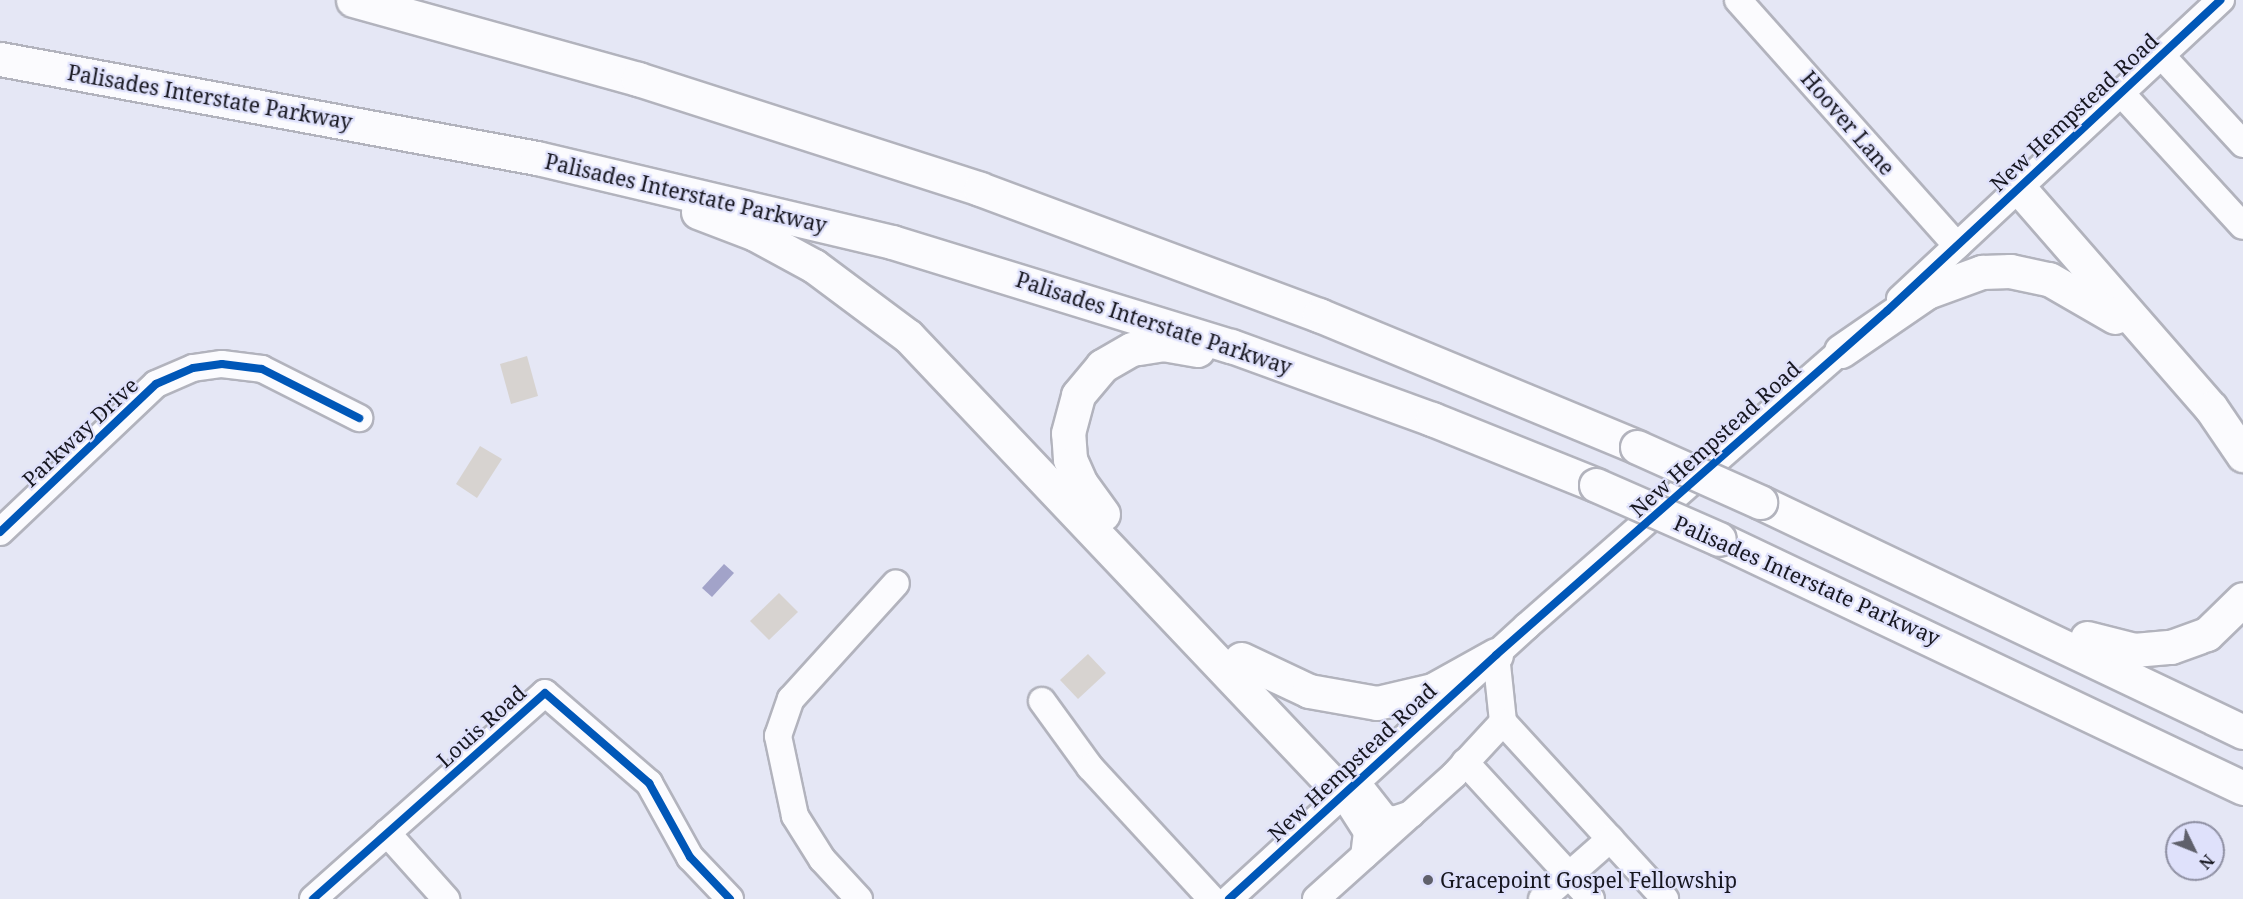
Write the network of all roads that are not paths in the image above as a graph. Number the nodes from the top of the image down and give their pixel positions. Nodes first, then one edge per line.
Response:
1 (353, 0) edge
2 (1738, 0) edge
3 (2221, 0) edge
4 (2161, 55) junction
5 (0, 59) edge
6 (2121, 93) junction
7 (2243, 144) edge
8 (468, 145) junction
9 (2026, 182) junction
10 (2243, 226) edge
11 (1957, 246) junction
12 (2143, 332) junction
13 (1841, 351) junction
14 (359, 418) dead end
15 (1432, 418) junction
16 (2243, 420) edge
17 (2243, 455) edge
18 (1813, 526) junction
19 (0, 532) edge
20 (896, 583) dead end
21 (2243, 599) edge
22 (1496, 655) junction
23 (1241, 658) junction
24 (1042, 701) dead end
25 (1503, 722) junction
26 (2243, 732) edge
27 (1465, 762) junction
28 (2243, 788) edge
29 (1351, 790) junction
30 (1411, 814) junction
31 (387, 833) junction
32 (1610, 839) junction
33 (1364, 856) junction
34 (1569, 875) junction
35 (313, 899) edge
36 (446, 899) edge
37 (730, 899) edge
38 (859, 899) edge
39 (1212, 899) edge
40 (1229, 899) edge
41 (1316, 899) edge
42 (1542, 899) edge
43 (1591, 899) edge
44 (1665, 899) edge

1 - 18 highway, bridge
2 - 11 street, Hoover Lane
3 - 4 street, New Hempstead Road
4 - 6 street, New Hempstead Road
4 - 7 street
5 - 8 highway, Palisades Interstate Parkway
6 - 9 street, New Hempstead Road
6 - 10 street
8 - 15 highway, Palisades Interstate Parkway
8 - 29 highway
9 - 11 street, New Hempstead Road
9 - 12 highway
9 - 16 highway
11 - 13 street, New Hempstead Road
12 - 13 highway
12 - 17 highway
13 - 22 street, New Hempstead Road
14 - 19 street, Parkway Drive
15 - 23 highway
15 - 28 highway, Palisades Interstate Parkway, bridge
18 - 21 highway
18 - 26 highway
20 - 38 street
22 - 23 highway
22 - 25 street
22 - 29 street, New Hempstead Road
23 - 29 highway
24 - 39 street
25 - 27 street
25 - 32 street
27 - 30 street
27 - 34 street
29 - 30 street
29 - 33 street
29 - 40 street, New Hempstead Road
30 - 33 street
31 - 35 street, Louis Road
31 - 36 street
31 - 37 street, Louis Road
32 - 34 street
32 - 44 street
33 - 41 street
34 - 42 street
34 - 43 street

